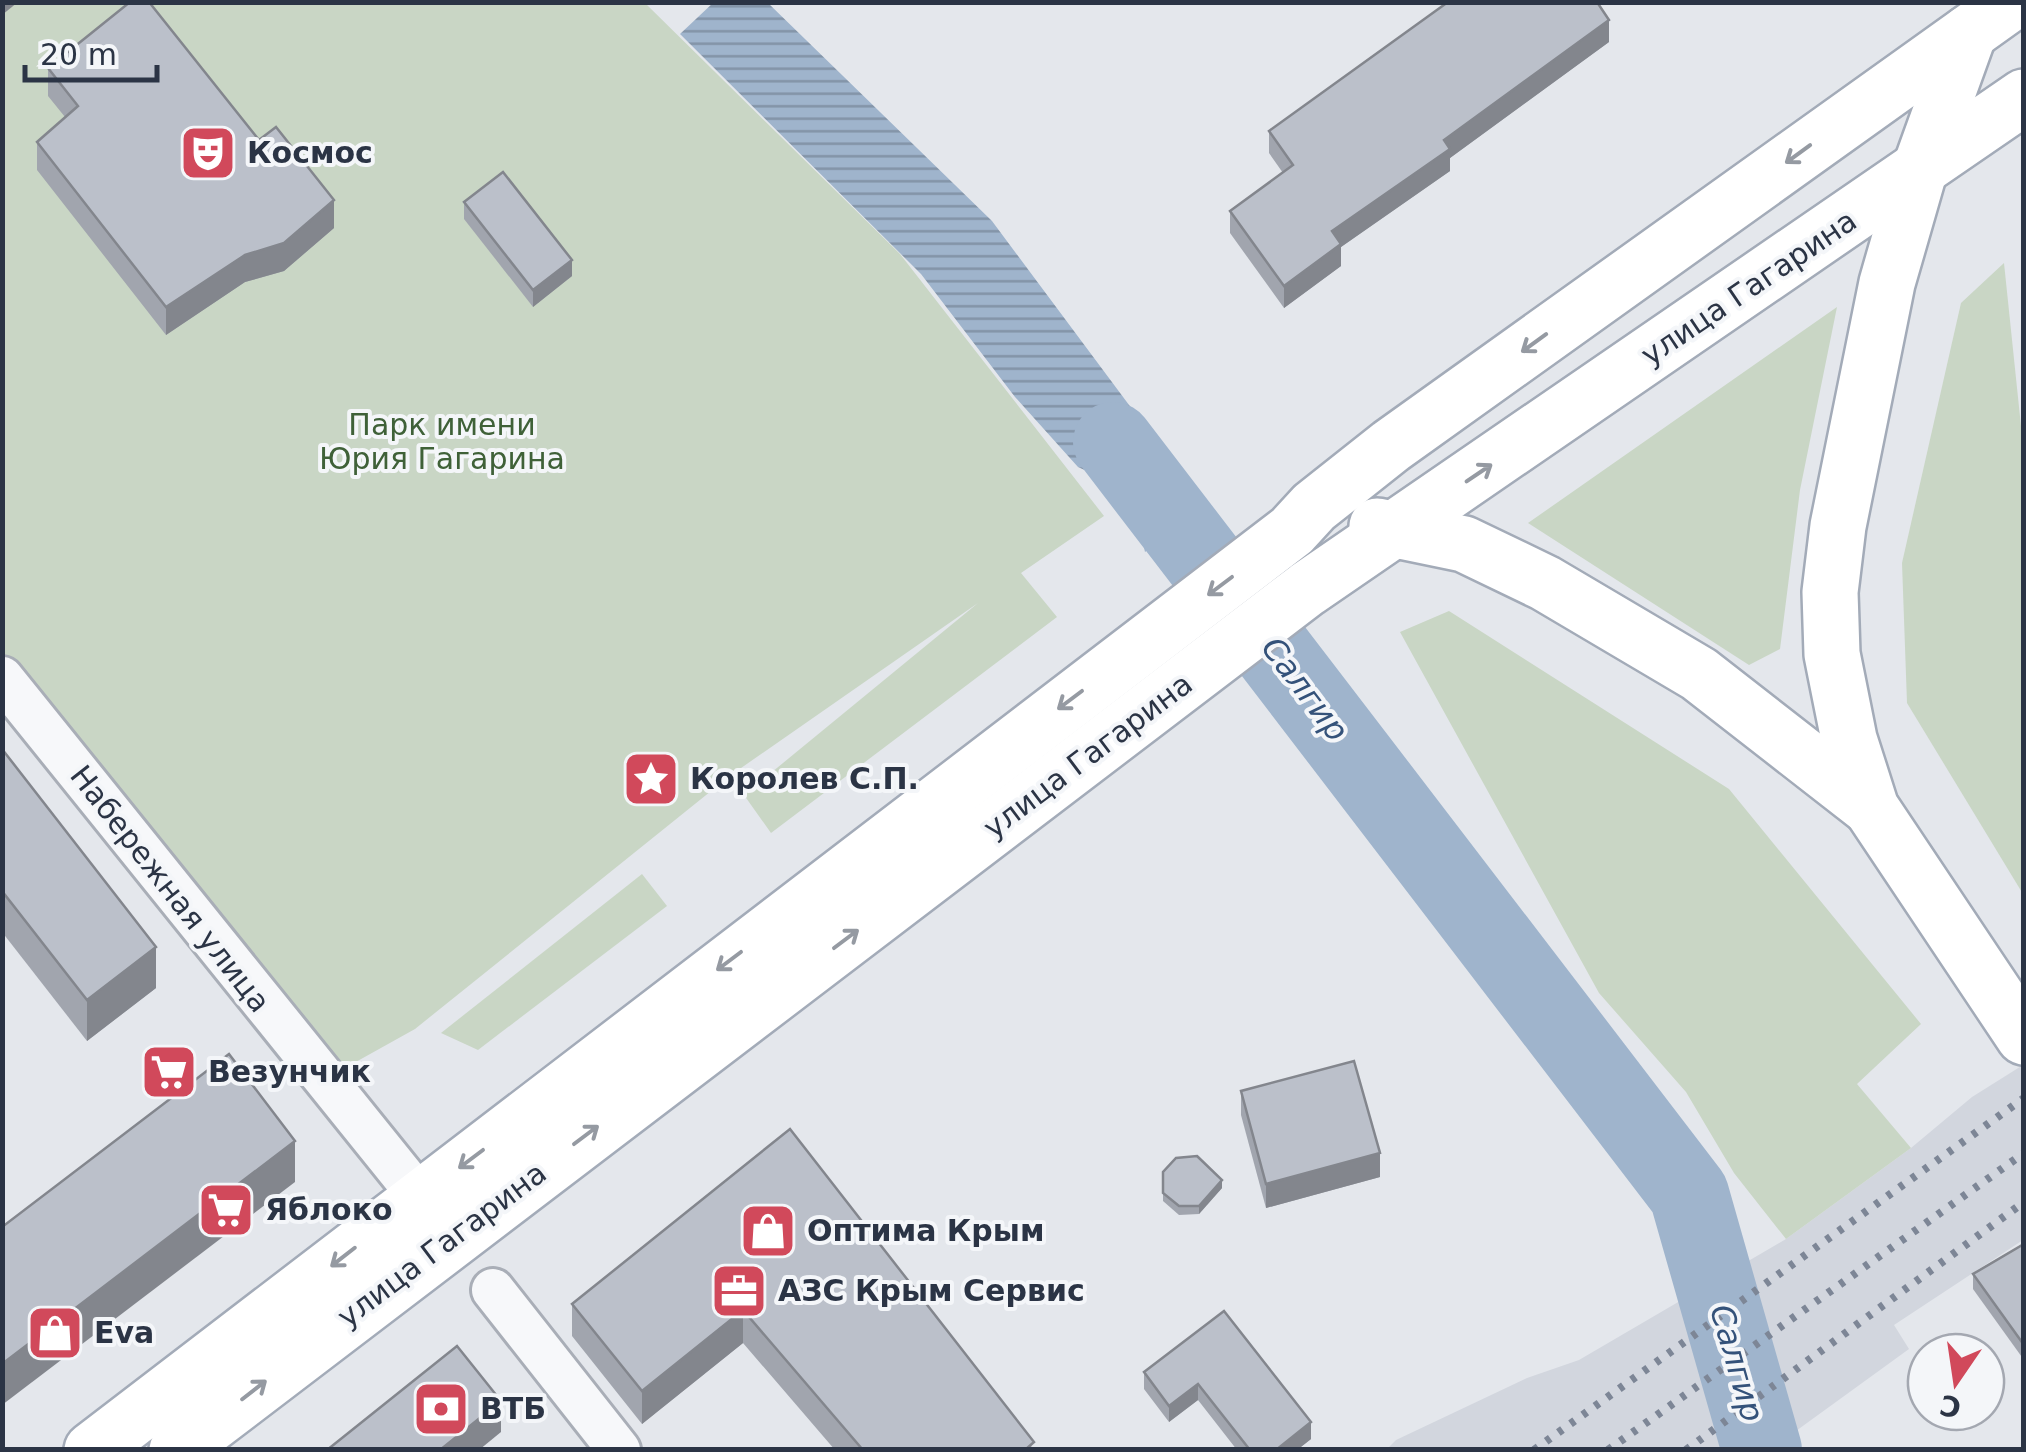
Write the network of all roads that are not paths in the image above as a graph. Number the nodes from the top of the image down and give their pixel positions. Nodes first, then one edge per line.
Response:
1 (1991, 18) edge
2 (2024, 97) edge
3 (1919, 172) junction
4 (1398, 528) junction
5 (1292, 531) junction
6 (2, 678) edge
7 (1872, 808) junction
8 (2024, 1037) edge
9 (420, 1197) junction
10 (493, 1290) dead end
11 (92, 1450) edge
12 (177, 1450) edge
13 (619, 1450) edge

1 - 3 main road
1 -> 5 main road
2 - 3 main road, улица Гагарина
4 -> 3 main road, улица Гагарина
3 - 7 main road
4 - 5 main road
4 - 7 main road
12 -> 4 main road, улица Гагарина
5 -> 9 main road, улица Гагарина
6 - 9 street, Набережная улица
7 - 8 main road
9 -> 11 main road, улица Гагарина
10 - 13 street

